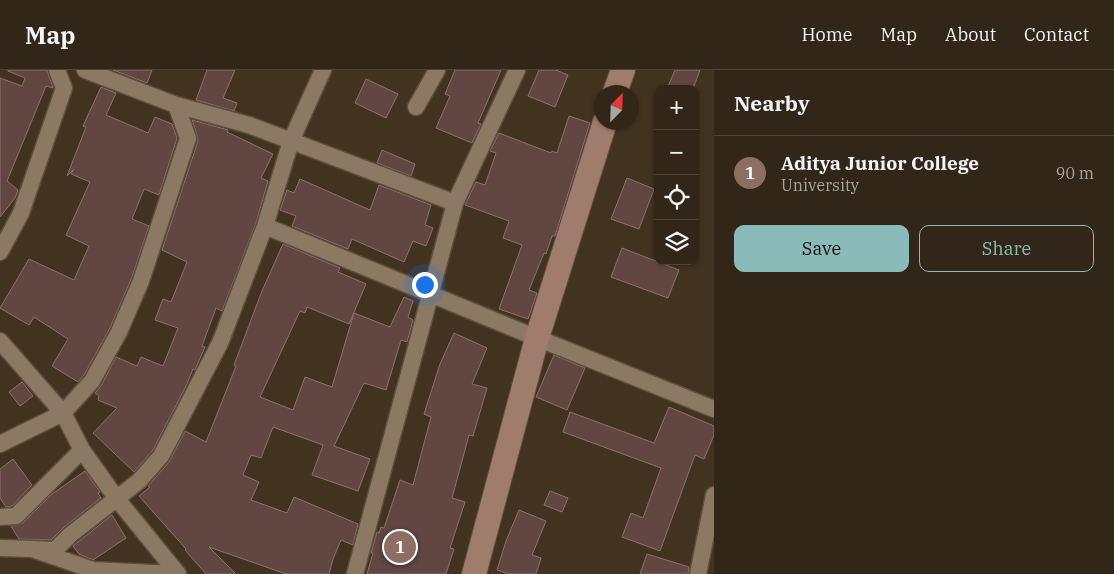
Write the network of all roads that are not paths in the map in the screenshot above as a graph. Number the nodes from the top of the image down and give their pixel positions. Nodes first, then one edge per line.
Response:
1 (57, 70) edge
2 (85, 70) edge
3 (324, 70) edge
4 (437, 70) edge
5 (517, 70) edge
6 (623, 70) edge
7 (618, 85) edge
8 (176, 105) junction
9 (416, 107) dead end
10 (602, 130) edge
11 (291, 141) junction
12 (456, 203) junction
13 (265, 226) junction
14 (0, 252) edge
15 (432, 294) junction
16 (536, 338) junction
17 (0, 340) edge
18 (714, 409) edge
19 (63, 413) junction
20 (0, 444) edge
21 (82, 450) junction
22 (714, 495) edge
23 (117, 499) junction
24 (0, 517) edge
25 (0, 548) edge
26 (32, 549) junction
27 (172, 574) edge
28 (178, 574) edge
29 (355, 574) edge
30 (474, 574) edge
31 (698, 574) edge

1 - 14 street
2 - 8 street
3 - 11 street
4 - 9 street
5 - 12 street
6 - 7 street
8 - 11 street
8 - 19 street
10 - 16 street
11 - 12 street
11 - 13 street
12 - 15 street
13 - 15 street
13 - 23 street
15 - 16 street
15 - 29 street
16 - 18 street
16 - 30 street
17 - 19 street
19 - 20 street
19 - 21 street
21 - 23 street
21 - 24 street
22 - 31 street
23 - 26 street
23 - 28 street
25 - 26 street
26 - 27 street

